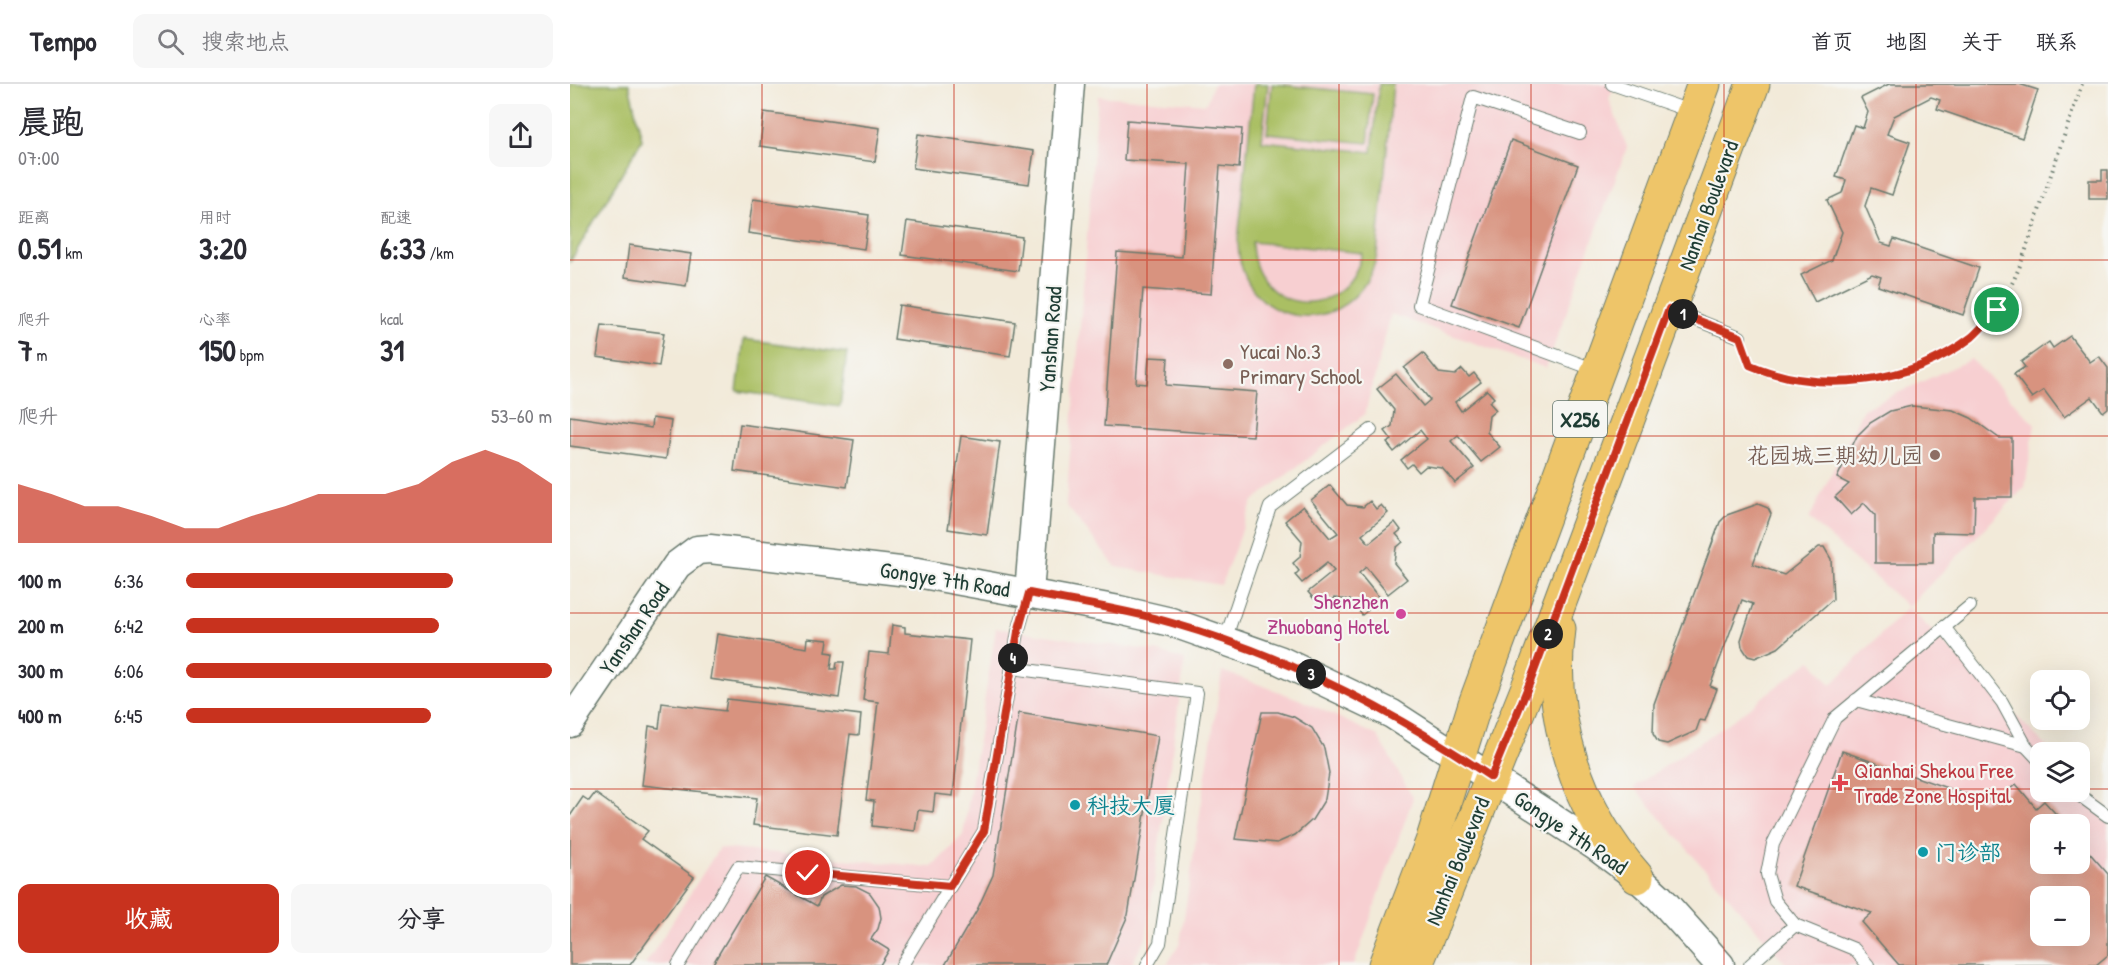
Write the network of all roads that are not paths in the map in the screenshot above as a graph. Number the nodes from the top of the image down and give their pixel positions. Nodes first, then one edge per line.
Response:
1 (1070, 84) edge
2 (1612, 84) edge
3 (1753, 84) edge
4 (1699, 98) edge
5 (1580, 133) dead end
6 (1669, 309) junction
7 (1740, 337) road end
8 (1598, 370) junction
9 (1371, 430) dead end
10 (710, 549) joint
11 (1564, 591) junction
12 (1029, 593) junction
13 (1970, 606) dead end
14 (1944, 627) junction
15 (1225, 640) junction
16 (1012, 668) junction
17 (1856, 700) junction
18 (570, 723) edge
19 (2026, 746) junction
20 (2030, 750) edge
21 (1459, 756) junction
22 (1491, 777) junction
23 (2089, 802) edge
24 (2108, 816) edge
25 (1637, 877) junction
26 (950, 886) junction
27 (1796, 925) junction
28 (678, 965) edge
29 (902, 965) edge
30 (1147, 965) edge
31 (1385, 965) edge
32 (1416, 965) edge
33 (1720, 965) edge
34 (1750, 965) edge
35 (1868, 965) edge

1 - 12 street, Yanshan Road
2 - 4 lane
3 - 6 main road, Nanhai Boulevard / X256
4 - 8 main road, Nanhai Boulevard / X256
5 - 8 lane
6 - 7 lane
6 - 11 main road, Nanhai Boulevard / X256
8 - 21 main road, Nanhai Boulevard / X256
9 - 15 lane
10 - 12 street, Gongye 7th Road
10 - 18 street, Yanshan Road
11 - 22 main road, Nanhai Boulevard / X256
11 - 25 main road
12 - 15 street, Gongye 7th Road
12 - 16 lane
13 - 14 lane
14 - 17 lane
14 - 19 lane
15 - 21 street, Gongye 7th Road
16 - 26 lane
16 - 30 lane
17 - 19 lane
17 - 27 lane
19 - 20 lane
21 - 22 street, Gongye 7th Road
21 - 31 main road, Nanhai Boulevard / X256
22 - 25 street, Gongye 7th Road
22 - 32 main road, Nanhai Boulevard / X256
23 - 24 lane
25 - 33 street, Gongye 7th Road
26 - 28 lane
26 - 29 lane
27 - 34 lane
27 - 35 lane

